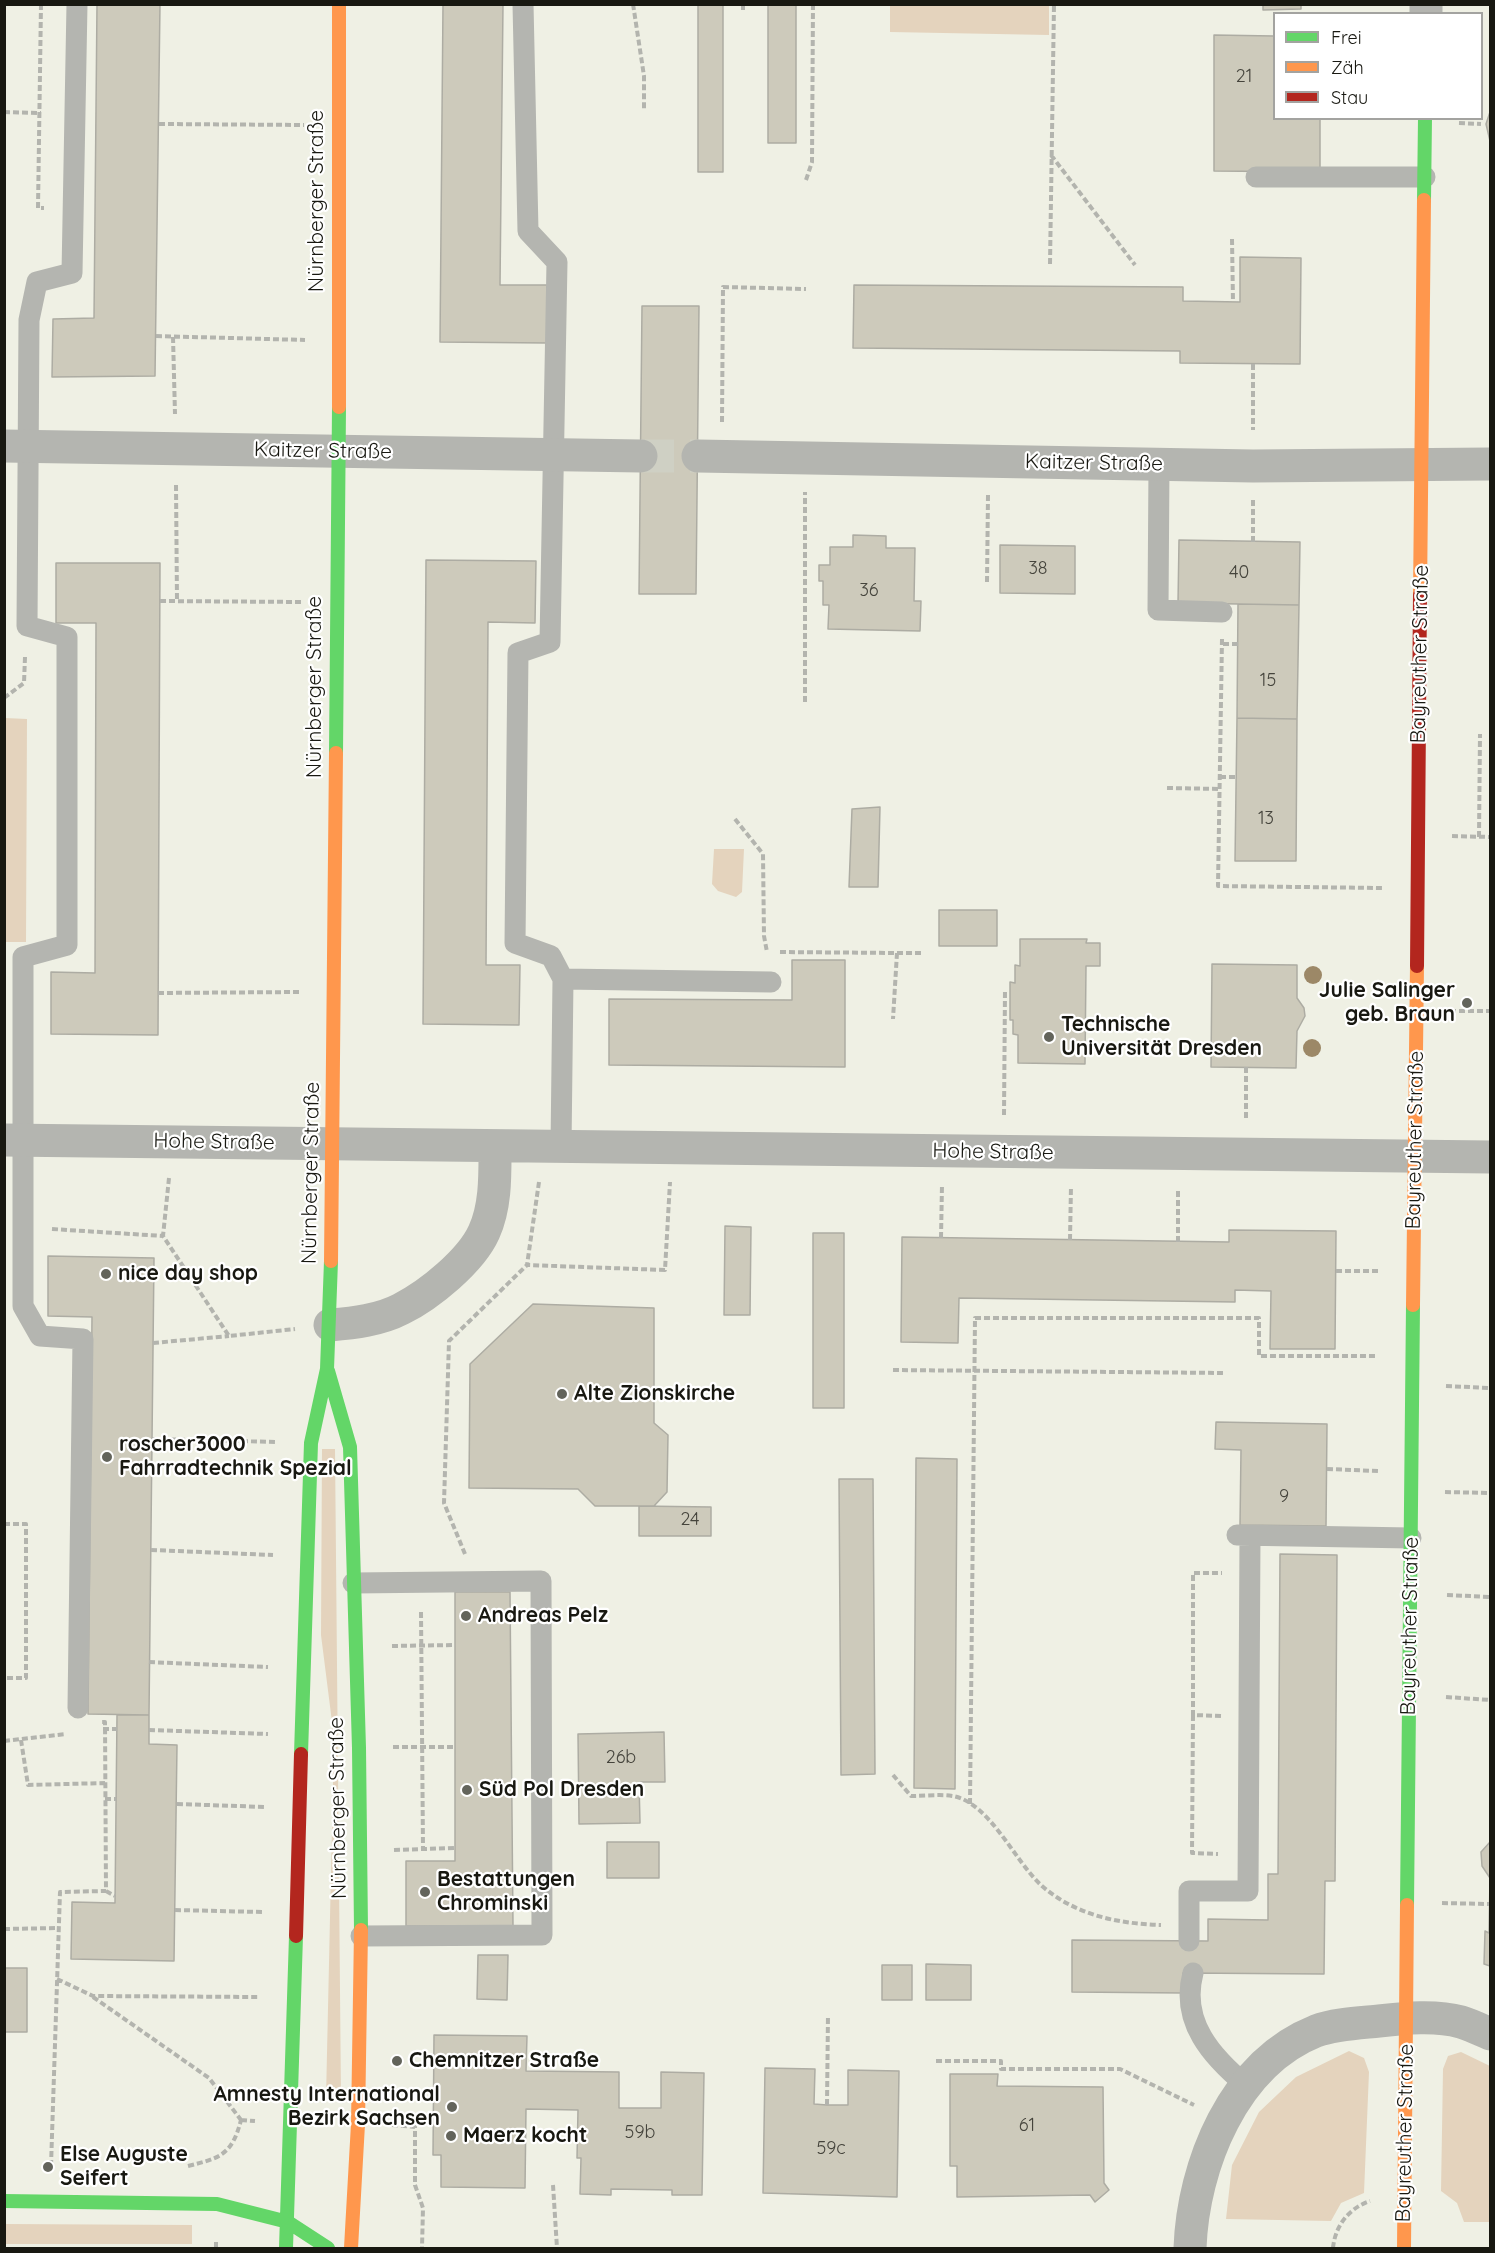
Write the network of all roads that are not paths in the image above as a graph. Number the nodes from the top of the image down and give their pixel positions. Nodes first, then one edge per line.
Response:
1 (77, 4) edge
2 (339, 4) edge
3 (523, 4) edge
4 (1425, 120) edge
5 (1256, 177) dead end
6 (1425, 177) junction
7 (17, 446) edge
8 (339, 451) junction
9 (552, 454) junction
10 (641, 456) tunnel mouth
11 (709, 457) tunnel mouth
12 (1422, 463) junction
13 (1159, 464) junction
14 (1491, 464) edge
15 (1222, 612) road end
16 (563, 980) junction
17 (771, 982) road end
18 (14, 1140) edge
19 (333, 1144) junction
20 (495, 1146) junction
21 (552, 1147) junction
22 (1415, 1156) junction
23 (1491, 1157) edge
24 (330, 1325) junction
25 (327, 1369) junction
26 (1411, 1538) junction
27 (353, 1583) junction
28 (78, 1708) dead end
29 (1189, 1933) road end
30 (361, 1936) junction
31 (1193, 1973) dead end
32 (1406, 2018) junction
33 (1491, 2034) edge
34 (1247, 2085) junction
35 (4, 2201) edge
36 (288, 2222) junction
37 (286, 2248) edge
38 (328, 2248) edge
39 (351, 2248) edge
40 (1190, 2248) edge
41 (1404, 2248) edge

1 - 7 lane
2 - 8 main road, Nürnberger Straße
3 - 9 lane
4 - 6 main road, Bayreuther Straße
5 - 6 lane
6 - 12 main road, Bayreuther Straße
7 - 8 street, Kaitzer Straße
7 - 18 lane
8 - 9 street, Kaitzer Straße
8 - 19 main road, Nürnberger Straße
9 - 10 street, Kaitzer Straße
9 - 16 lane
11 - 13 street, Kaitzer Straße
12 - 13 street, Kaitzer Straße
12 - 14 street, Kaitzer Straße
12 - 22 main road, Bayreuther Straße
13 - 15 lane
16 - 17 lane
16 - 21 lane
18 - 19 street, Hohe Straße
18 - 28 lane
19 - 20 street, Hohe Straße
19 - 24 main road, Nürnberger Straße
20 - 21 street, Hohe Straße
20 - 24 street
21 - 22 street, Hohe Straße
22 - 23 street, Hohe Straße
22 - 26 main road, Bayreuther Straße
24 - 25 main road, Nürnberger Straße
25 - 27 main road, Nürnberger Straße
25 - 36 main road, Nürnberger Straße
26 - 29 lane
26 - 32 main road, Bayreuther Straße
27 - 30 main road, Nürnberger Straße
27 - 30 lane
30 - 39 main road, Nürnberger Straße
31 - 34 lane
32 - 33 street, Bayreuther Straße
32 - 34 street, Bayreuther Straße
32 - 41 main road, Bayreuther Straße
34 - 40 street, Bayreuther Straße
35 - 36 main road
36 - 37 main road, Nürnberger Straße
36 - 38 main road

